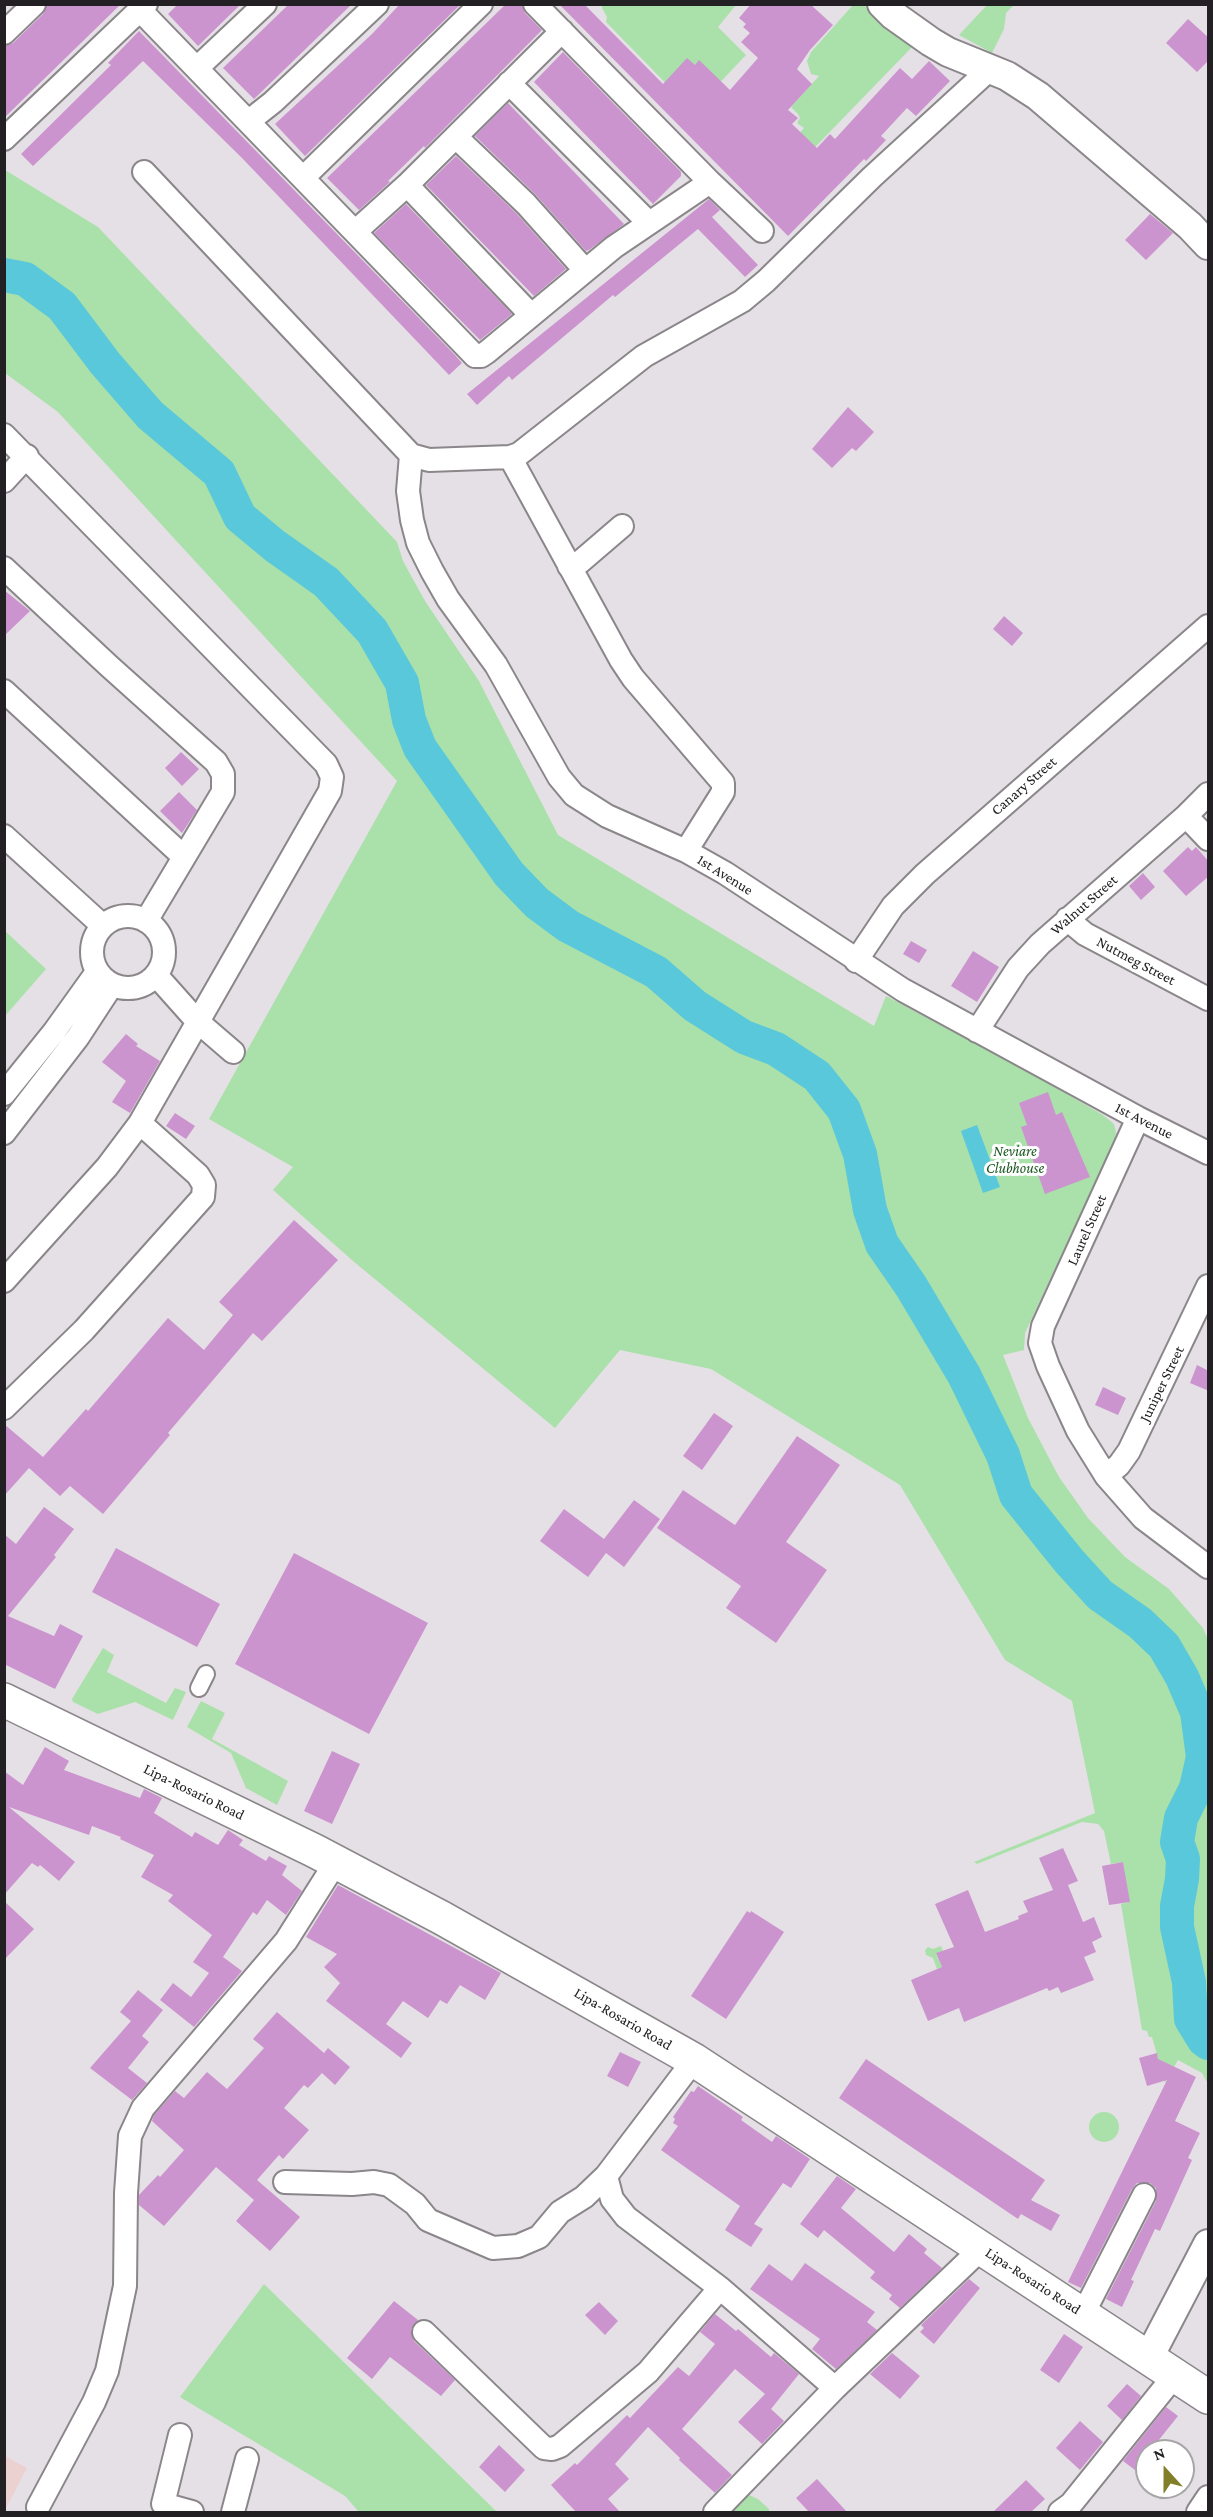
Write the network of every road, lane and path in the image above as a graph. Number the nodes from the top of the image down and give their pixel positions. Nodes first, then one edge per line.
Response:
1 (34, 4) edge
2 (265, 4) edge
3 (377, 4) edge
4 (481, 4) edge
5 (536, 4) edge
6 (882, 4) edge
7 (143, 7) edge
8 (562, 31) junction
9 (4, 33) edge
10 (197, 68) junction
11 (990, 69) junction
12 (509, 83) junction
13 (249, 121) junction
14 (456, 137) junction
15 (4, 139) edge
16 (144, 172) dead end
17 (304, 177) junction
18 (710, 182) junction
19 (407, 184) junction
20 (648, 222) junction
21 (356, 231) junction
22 (762, 231) dead end
23 (1209, 244) edge
24 (585, 270) junction
25 (531, 315) junction
26 (4, 435) edge
27 (411, 455) junction
28 (27, 456) junction
29 (510, 457) junction
30 (4, 481) edge
31 (622, 526) dead end
32 (569, 566) junction
33 (4, 568) edge
34 (1209, 626) edge
35 (4, 691) edge
36 (1209, 794) edge
37 (1186, 816) junction
38 (4, 836) edge
39 (1209, 839) edge
40 (687, 851) junction
41 (184, 857) junction
42 (1067, 919) junction
43 (146, 921) junction
44 (104, 926) junction
45 (856, 961) junction
46 (156, 975) junction
47 (105, 978) junction
48 (1209, 999) edge
49 (197, 1021) junction
50 (977, 1031) junction
51 (233, 1052) dead end
52 (4, 1094) edge
53 (1138, 1118) junction
54 (140, 1123) junction
55 (4, 1133) edge
56 (1209, 1153) edge
57 (4, 1281) edge
58 (1209, 1286) edge
59 (4, 1408) edge
60 (1106, 1476) junction
61 (1209, 1567) edge
62 (4, 1700) edge
63 (336, 1862) junction
64 (694, 2060) junction
65 (606, 2176) junction
66 (285, 2182) dead end
67 (1144, 2195) dead end
68 (1209, 2244) edge
69 (982, 2248) junction
70 (720, 2288) junction
71 (1083, 2314) junction
72 (424, 2332) dead end
73 (1149, 2357) junction
74 (1175, 2375) junction
75 (835, 2388) junction
76 (1209, 2397) edge
77 (180, 2435) dead end
78 (247, 2459) dead end
79 (1209, 2497) edge
80 (38, 2507) dead end
81 (192, 2512) edge
82 (233, 2512) edge
83 (715, 2512) edge
84 (1060, 2512) edge
85 (1198, 2512) edge

1 - 9 street
2 - 10 street
3 - 13 street
4 - 17 street
5 - 8 street
6 - 11 street
7 - 10 street
7 - 15 street
8 - 12 street
8 - 18 street
10 - 13 street
11 - 23 street
11 - 29 street
12 - 14 street
12 - 20 street
13 - 17 street
14 - 19 street
14 - 24 street
16 - 27 street
17 - 21 street
18 - 20 street
18 - 22 street
19 - 21 street
19 - 25 street
20 - 24 street
21 - 25 street
24 - 25 street
26 - 28 street
27 - 29 street
27 - 40 street, 1st Avenue
28 - 30 street
28 - 49 street
29 - 32 street
31 - 32 street
32 - 40 street
33 - 41 street
34 - 45 street, Canary Street
35 - 41 street
36 - 37 street, Walnut Street
37 - 39 street
37 - 42 street, Walnut Street
38 - 44 street
40 - 45 street, 1st Avenue
41 - 43 street
42 - 48 street, Nutmeg Street
42 - 50 street, Walnut Street
43 - 44 street
43 - 46 street
44 - 47 street
45 - 50 street, 1st Avenue
46 - 47 street
46 - 49 street
47 - 52 street
47 - 55 street
49 - 51 street
49 - 54 street
50 - 53 street, 1st Avenue
53 - 56 street, 1st Avenue
53 - 60 street, Laurel Street
54 - 57 street
54 - 59 street
58 - 60 street, Juniper Street
60 - 61 street
62 - 63 main road, Lipa-Rosario Road
63 - 64 main road, Lipa-Rosario Road
63 - 80 street
64 - 65 street
64 - 69 main road, Lipa-Rosario Road
65 - 66 street
65 - 70 street
67 - 71 street
68 - 73 street
69 - 71 main road, Lipa-Rosario Road
69 - 75 street
70 - 72 street
70 - 75 street
71 - 73 main road, Lipa-Rosario Road
73 - 74 main road, Lipa-Rosario Road
74 - 76 main road, Lipa-Rosario Road
74 - 84 street
75 - 83 street
77 - 81 street
78 - 82 street
79 - 85 street

